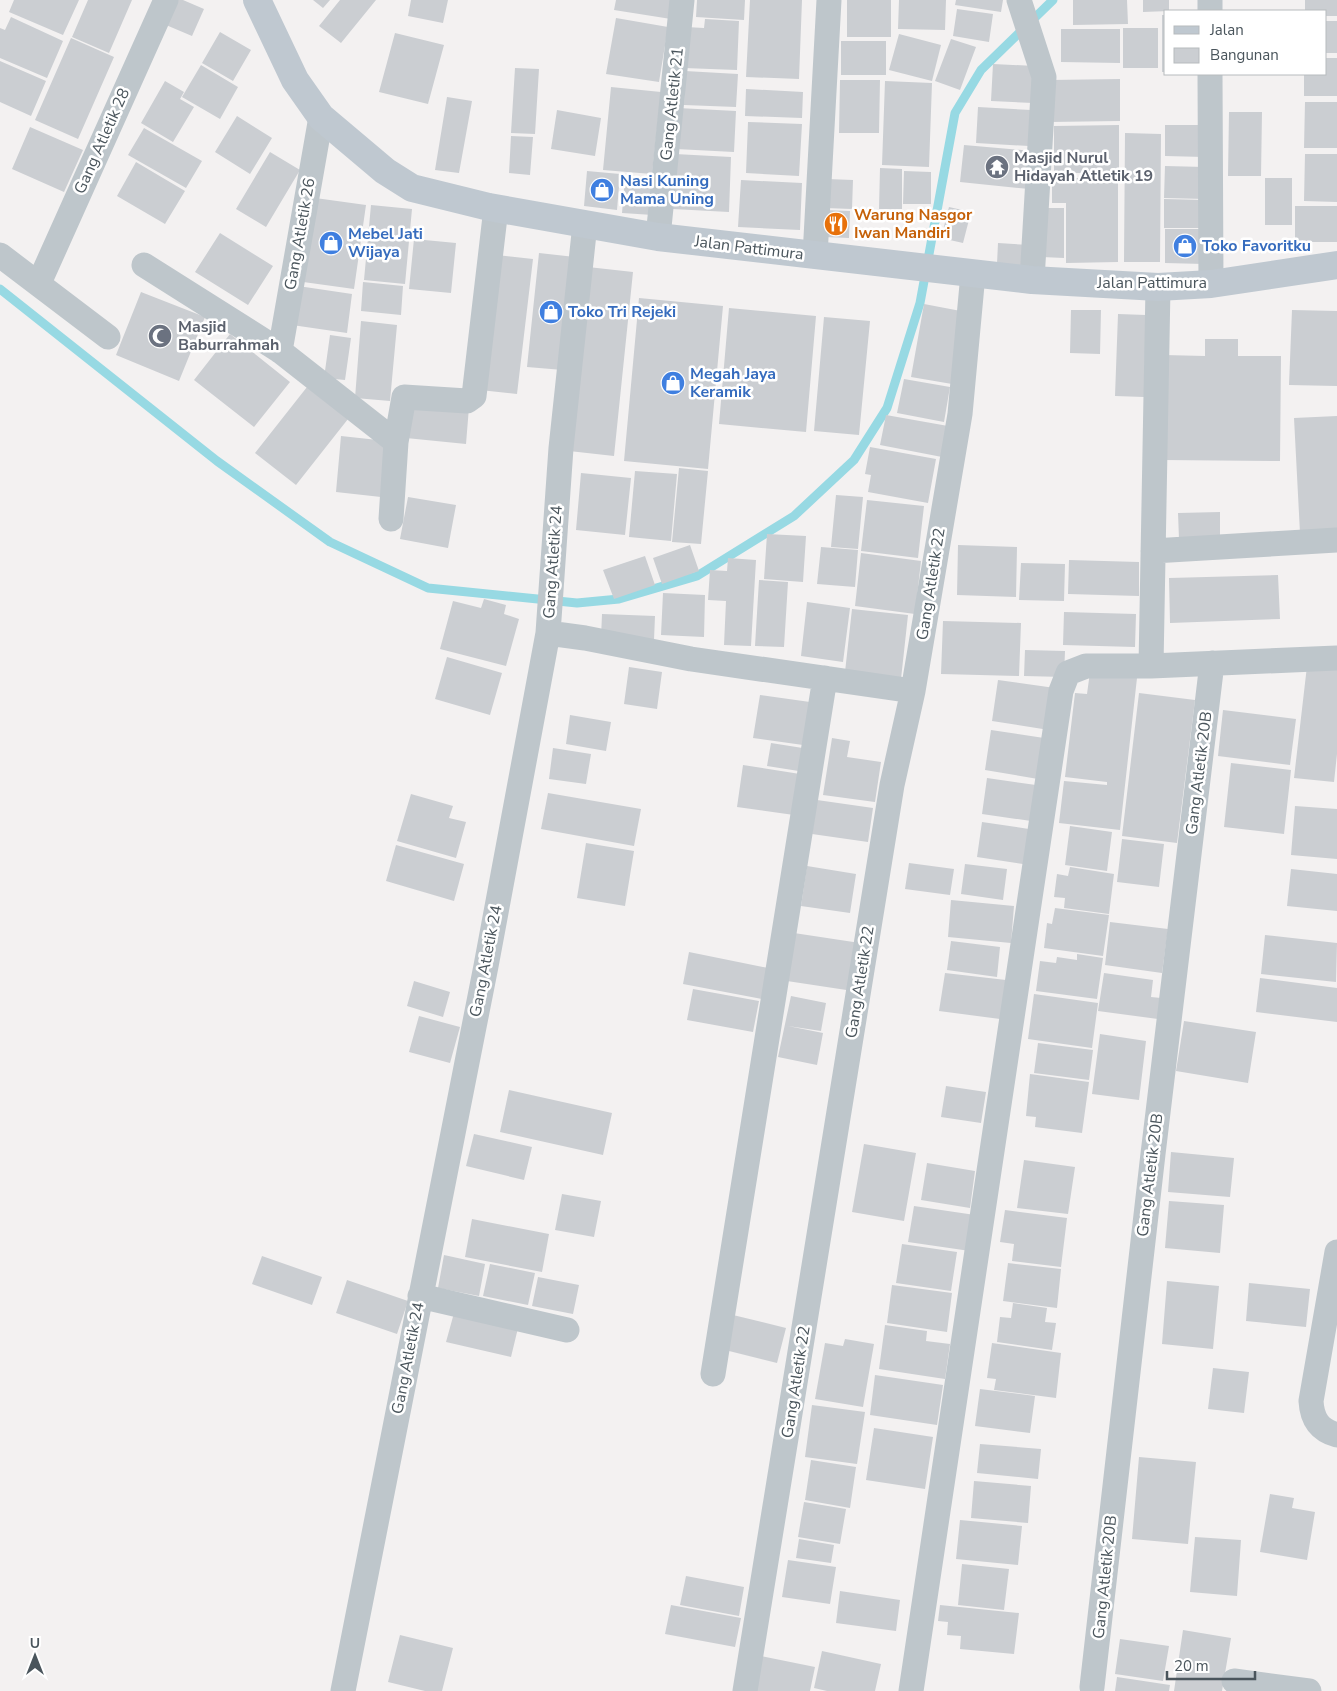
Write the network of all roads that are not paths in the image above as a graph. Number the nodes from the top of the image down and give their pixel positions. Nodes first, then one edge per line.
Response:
1 (166, 0) edge
2 (257, 0) edge
3 (682, 0) edge
4 (829, 0) edge
5 (1024, 18) edge
6 (1210, 75) edge
7 (321, 117) junction
8 (496, 208) junction
9 (584, 224) junction
10 (658, 238) junction
11 (0, 255) edge
12 (815, 256) junction
13 (144, 265) dead end
14 (1337, 265) edge
15 (973, 274) junction
16 (1032, 280) junction
17 (39, 283) junction
18 (1211, 284) junction
19 (1158, 287) junction
20 (108, 337) dead end
21 (280, 351) junction
22 (396, 442) junction
23 (391, 519) dead end
24 (1337, 540) edge
25 (1153, 551) junction
26 (548, 627) junction
27 (1337, 658) edge
28 (1212, 663) junction
29 (1151, 666) junction
30 (825, 678) junction
31 (913, 690) junction
32 (1337, 1252) edge
33 (420, 1296) junction
34 (567, 1330) dead end
35 (713, 1374) dead end
36 (1337, 1436) edge
37 (1234, 1681) dead end
38 (1092, 1687) dead end
39 (343, 1691) edge
40 (746, 1691) edge
41 (911, 1691) edge
42 (1309, 1691) edge

1 - 17 street, Gang Atletik 28
2 - 7 street, Jalan Pattimura
3 - 10 street, Gang Atletik 21
4 - 12 street
5 - 16 street
6 - 18 street
7 - 8 street, Jalan Pattimura
7 - 21 street, Gang Atletik 26
8 - 9 street, Jalan Pattimura
8 - 22 street
9 - 10 street, Jalan Pattimura
9 - 26 street, Gang Atletik 24
10 - 12 street, Jalan Pattimura
11 - 17 street
12 - 15 street, Jalan Pattimura
13 - 21 street
14 - 18 street, Jalan Pattimura
15 - 16 street, Jalan Pattimura
15 - 31 street, Gang Atletik 22
16 - 19 street, Jalan Pattimura
17 - 20 street
18 - 19 street, Jalan Pattimura
19 - 25 street
21 - 22 street
22 - 23 street
24 - 25 street
25 - 29 street
26 - 30 street
26 - 33 street, Gang Atletik 24
27 - 28 street
28 - 29 street
28 - 38 street, Gang Atletik 20B
29 - 41 street
30 - 31 street
30 - 35 street
31 - 40 street, Gang Atletik 22
32 - 36 street
33 - 34 street
33 - 39 street, Gang Atletik 24
37 - 42 street

